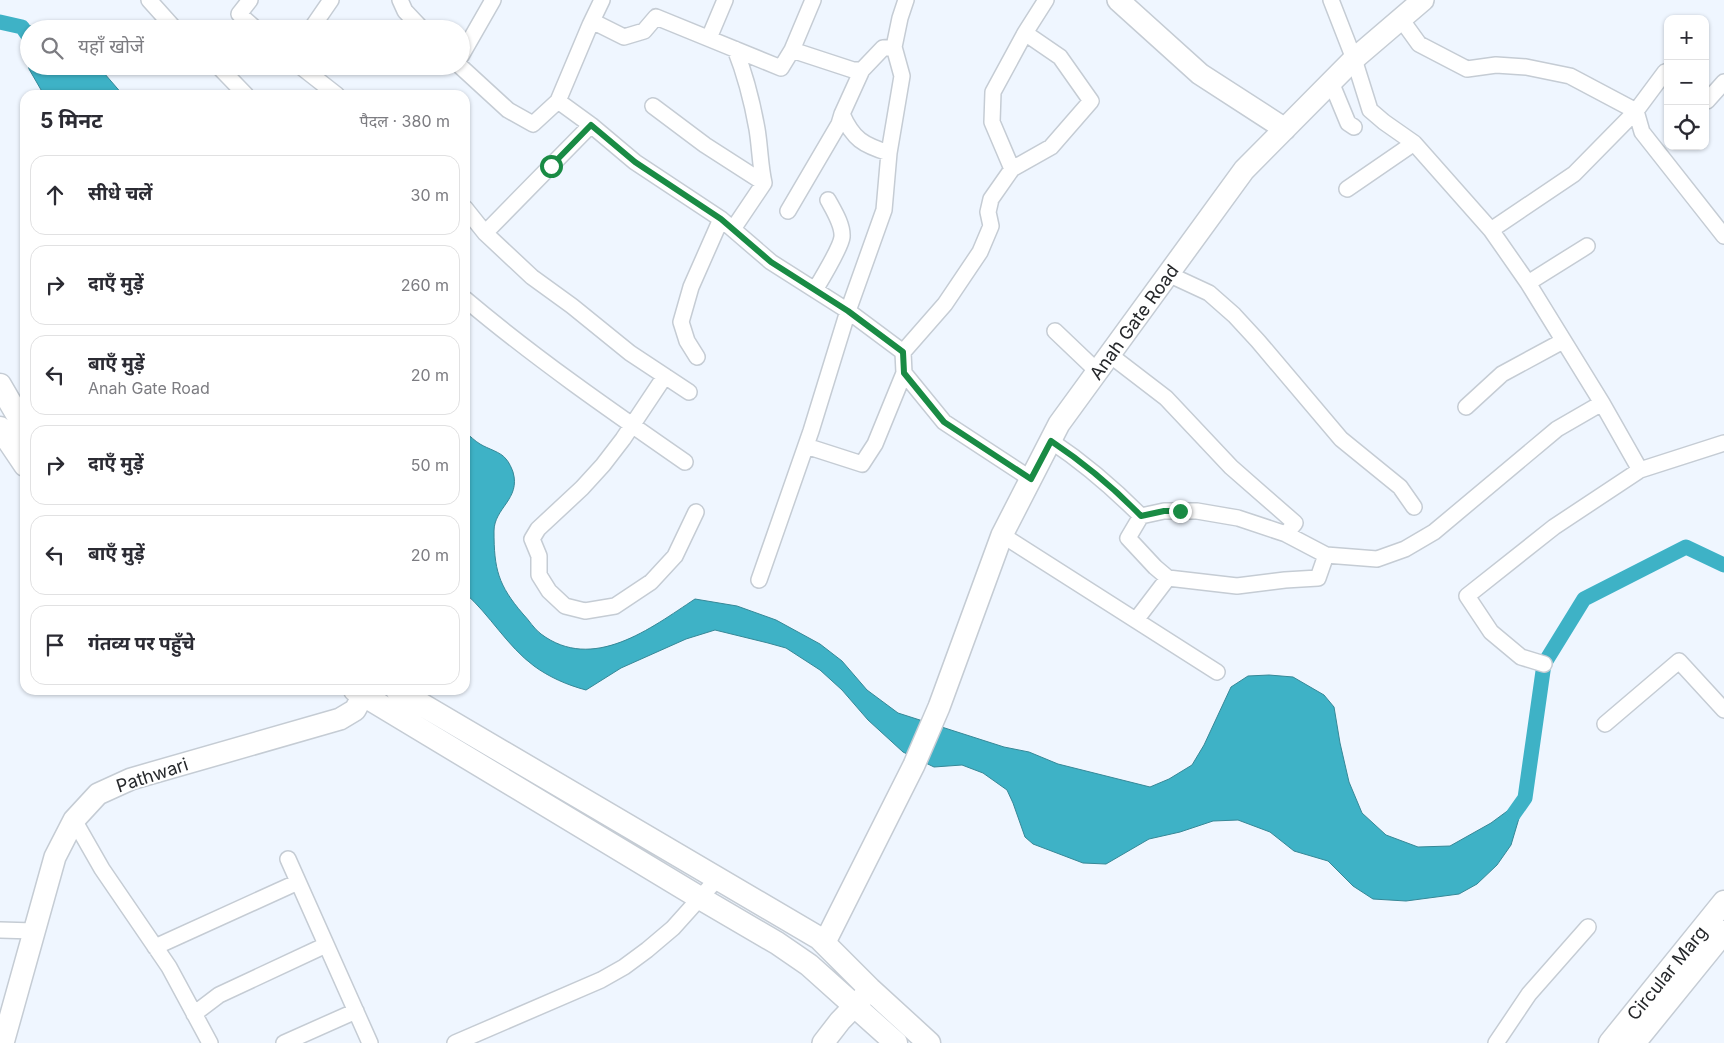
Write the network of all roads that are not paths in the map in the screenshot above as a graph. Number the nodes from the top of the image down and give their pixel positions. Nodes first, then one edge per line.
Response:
1 (149, 0) edge
2 (250, 0) edge
3 (331, 0) edge
4 (400, 0) edge
5 (493, 0) edge
6 (602, 0) edge
7 (725, 0) edge
8 (813, 0) edge
9 (906, 0) edge
10 (1046, 0) edge
11 (1118, 0) edge
12 (1331, 0) edge
13 (1423, 0) edge
14 (1401, 19) junction
15 (167, 20) edge
16 (246, 20) edge
17 (317, 20) edge
18 (414, 20) edge
19 (592, 21) junction
20 (1025, 33) junction
21 (709, 38) junction
22 (470, 40) edge
23 (894, 47) junction
24 (735, 49) junction
25 (792, 50) junction
26 (1354, 59) junction
27 (862, 70) junction
28 (1664, 73) edge
29 (227, 75) edge
30 (311, 75) edge
31 (470, 75) edge
32 (1331, 82) junction
33 (1724, 82) edge
34 (241, 90) edge
35 (331, 90) edge
36 (1709, 100) edge
37 (558, 101) junction
38 (653, 106) dead end
39 (1636, 111) junction
40 (842, 114) junction
41 (591, 125) junction
42 (1354, 128) dead end
43 (1285, 129) junction
44 (1414, 143) junction
45 (889, 153) junction
46 (1012, 169) junction
47 (764, 183) junction
48 (1346, 189) dead end
49 (828, 200) dead end
50 (788, 211) dead end
51 (470, 214) edge
52 (727, 224) junction
53 (1722, 229) edge
54 (1491, 230) junction
55 (485, 233) junction
56 (1587, 246) dead end
57 (1168, 274) junction
58 (1528, 283) junction
59 (815, 290) junction
60 (470, 303) edge
61 (848, 311) junction
62 (1055, 331) dead end
63 (1563, 341) junction
64 (903, 352) junction
65 (697, 357) dead end
66 (1104, 363) junction
67 (904, 373) junction
68 (665, 376) junction
69 (0, 385) edge
70 (689, 392) dead end
71 (1602, 403) junction
72 (1466, 407) dead end
73 (20, 419) edge
74 (632, 426) junction
75 (0, 428) edge
76 (1051, 441) junction
77 (1724, 443) edge
78 (806, 446) junction
79 (20, 457) edge
80 (685, 462) dead end
81 (1640, 470) junction
82 (1031, 479) junction
83 (1414, 507) dead end
84 (696, 512) dead end
85 (1141, 516) junction
86 (1286, 534) junction
87 (1002, 535) junction
88 (1326, 555) junction
89 (1168, 578) junction
90 (759, 580) dead end
91 (1136, 620) junction
92 (1544, 664) dead end
93 (1216, 672) dead end
94 (360, 695) edge
95 (366, 695) edge
96 (405, 695) edge
97 (1724, 710) edge
98 (1605, 724) dead end
99 (74, 820) junction
100 (288, 859) dead end
101 (717, 879) junction
102 (298, 882) junction
103 (700, 898) junction
104 (1724, 902) edge
105 (1588, 928) dead end
106 (0, 930) edge
107 (34, 931) junction
108 (1724, 932) edge
109 (822, 940) junction
110 (326, 945) junction
111 (155, 947) junction
112 (802, 961) junction
113 (847, 964) junction
114 (830, 984) junction
115 (870, 989) junction
116 (855, 1005) junction
117 (356, 1011) junction
118 (194, 1014) junction
119 (3, 1043) edge
120 (210, 1043) edge
121 (284, 1043) edge
122 (370, 1043) edge
123 (455, 1043) edge
124 (823, 1043) edge
125 (896, 1043) edge
126 (929, 1043) edge
127 (1496, 1043) edge
128 (1610, 1043) edge
129 (1634, 1043) edge

1 - 15 street
2 - 16 street
3 - 17 street
4 - 18 street
5 - 22 street
6 - 19 street
7 - 21 street
8 - 25 street
9 - 23 street
10 - 20 street
11 - 43 street
12 - 26 street
13 - 14 street, Anah Gate Road
14 - 26 street, Anah Gate Road
14 - 39 street
19 - 21 street
19 - 37 street
20 - 46 street
20 - 46 street
21 - 24 street
23 - 27 street
23 - 45 street
24 - 25 street
24 - 47 street
25 - 27 street
26 - 32 street, Anah Gate Road
26 - 44 street
27 - 40 street
28 - 39 street
29 - 34 street
30 - 35 street
31 - 37 street
32 - 42 street
32 - 43 street, Anah Gate Road
33 - 36 street
37 - 41 street
38 - 47 street
39 - 53 street
39 - 54 street
40 - 45 street
40 - 50 street
41 - 52 street
41 - 55 street
43 - 57 street, Anah Gate Road
44 - 48 street
44 - 54 street
45 - 61 street
46 - 64 street
47 - 52 street
49 - 59 street
51 - 55 street
52 - 59 street
52 - 65 street
54 - 58 street
55 - 68 street
56 - 58 street
57 - 66 street, Anah Gate Road
57 - 83 street
58 - 63 street
59 - 61 street
60 - 74 street
61 - 64 street
61 - 78 street
62 - 66 street
63 - 71 street
63 - 72 street
64 - 67 street
66 - 76 street, Anah Gate Road
66 - 86 street
67 - 78 street
67 - 82 street
68 - 70 street
68 - 74 street
69 - 73 main road
71 - 81 street
71 - 88 street
74 - 80 street
74 - 84 street
75 - 79 main road
76 - 82 street, Anah Gate Road
76 - 85 street
77 - 81 street
78 - 90 street
81 - 92 street
82 - 87 street, Anah Gate Road
85 - 86 street
85 - 89 street
86 - 88 street
87 - 91 street
87 - 109 street, Anah Gate Road
88 - 89 street
89 - 91 street
91 - 93 street
94 - 99 street, Pathwari
95 - 103 main road
96 - 101 main road
97 - 98 street
99 - 107 street, Pathwari
99 - 111 street
100 - 102 street
101 - 103 street
101 - 109 main road
102 - 110 street
102 - 111 street
103 - 112 main road
103 - 123 street
104 - 128 main road, Circular Marg
105 - 127 street
106 - 107 street
107 - 119 street, Pathwari
108 - 129 main road, Circular Marg
109 - 112 main road
109 - 113 main road
110 - 117 street
110 - 118 street
111 - 118 street
112 - 114 main road
113 - 114 main road
113 - 115 main road
114 - 116 main road
115 - 116 street
115 - 126 main road
116 - 124 street
116 - 125 main road
117 - 121 street
117 - 122 street
118 - 120 street

